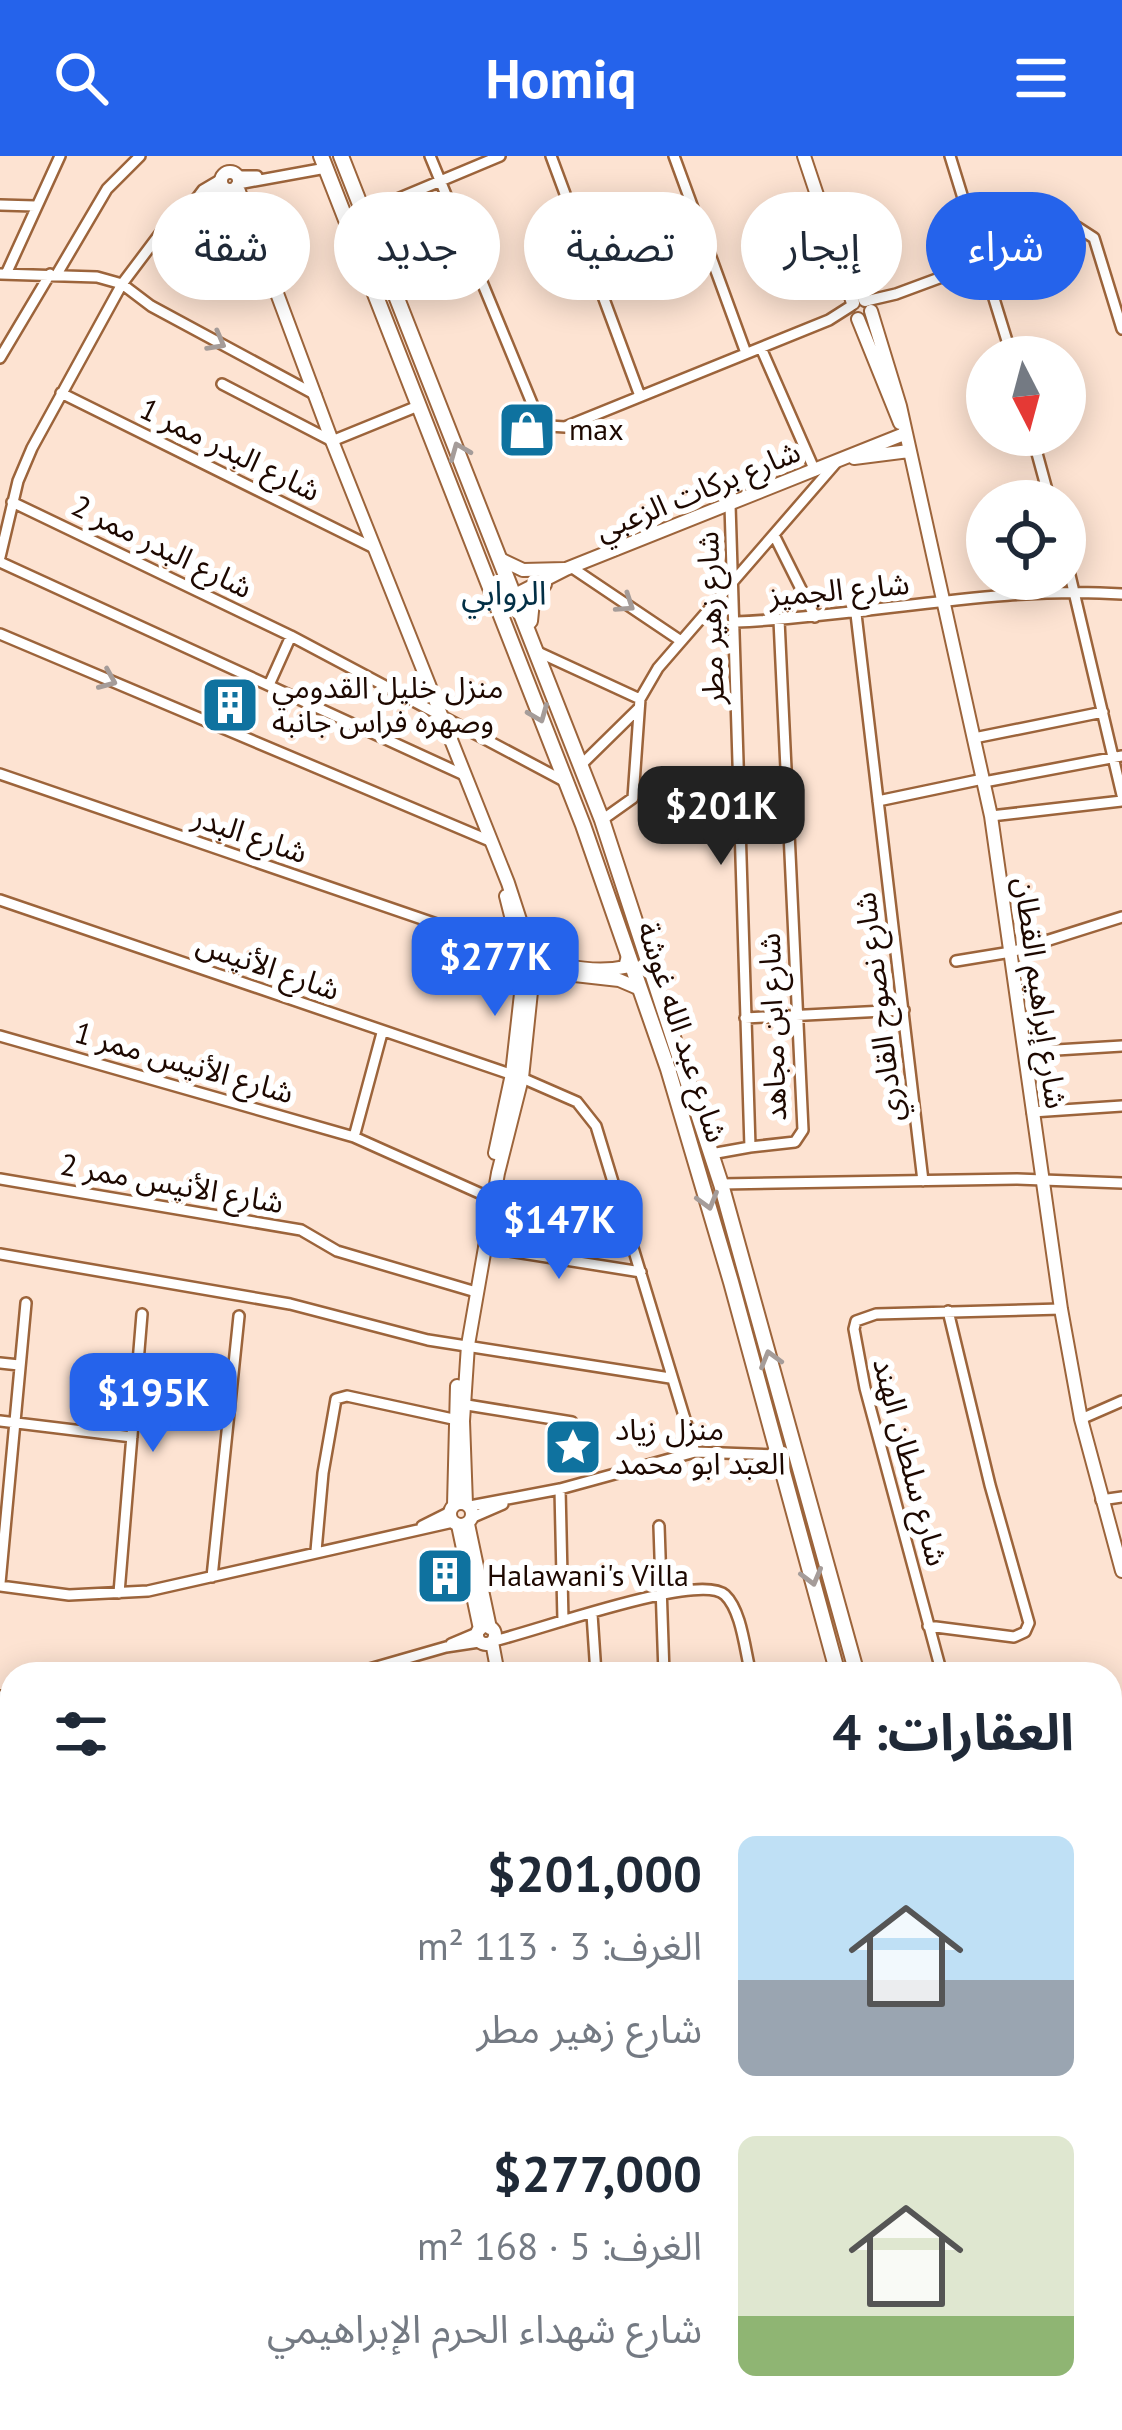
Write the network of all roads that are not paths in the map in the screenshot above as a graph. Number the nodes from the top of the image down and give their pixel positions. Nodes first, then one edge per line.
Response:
1 (60, 156) edge
2 (140, 156) edge
3 (341, 156) edge
4 (430, 156) edge
5 (500, 156) edge
6 (551, 156) edge
7 (674, 156) edge
8 (804, 156) edge
9 (950, 156) edge
10 (220, 160) dead end
11 (324, 162) edge
12 (439, 181) junction
13 (230, 182) junction
14 (356, 192) edge
15 (413, 192) edge
16 (962, 192) edge
17 (0, 205) edge
18 (35, 206) junction
19 (1086, 231) edge
20 (3, 274) edge
21 (53, 274) junction
22 (926, 283) edge
23 (122, 284) junction
24 (399, 300) edge
25 (996, 300) edge
26 (861, 308) junction
27 (1122, 328) edge
28 (1006, 336) edge
29 (761, 348) junction
30 (746, 353) junction
31 (0, 358) edge
32 (221, 384) dead end
33 (61, 394) junction
34 (316, 395) junction
35 (640, 396) junction
36 (418, 406) junction
37 (903, 429) junction
38 (332, 441) junction
39 (909, 451) junction
40 (841, 460) junction
41 (815, 471) junction
42 (13, 502) junction
43 (730, 505) junction
44 (774, 535) junction
45 (377, 550) junction
46 (0, 560) edge
47 (502, 560) junction
48 (569, 568) junction
49 (734, 578) junction
50 (544, 584) junction
51 (1086, 592) edge
52 (1122, 594) edge
53 (517, 596) junction
54 (986, 600) edge
55 (1078, 600) edge
56 (946, 604) junction
57 (495, 605) junction
58 (856, 614) junction
59 (815, 617) junction
60 (778, 620) junction
61 (736, 622) junction
62 (530, 632) junction
63 (0, 634) edge
64 (291, 635) junction
65 (681, 641) junction
66 (538, 652) junction
67 (269, 685) junction
68 (639, 704) junction
69 (1103, 712) junction
70 (443, 719) junction
71 (974, 738) junction
72 (1118, 757) edge
73 (581, 765) junction
74 (0, 774) edge
75 (465, 775) junction
76 (566, 781) junction
77 (984, 781) junction
78 (1122, 798) edge
79 (878, 801) junction
80 (991, 816) junction
81 (602, 820) junction
82 (490, 841) junction
83 (0, 900) edge
84 (1122, 917) edge
85 (1011, 952) junction
86 (628, 955) junction
87 (528, 962) junction
88 (956, 962) dead end
89 (640, 989) junction
90 (904, 1010) junction
91 (745, 1018) junction
92 (796, 1018) junction
93 (382, 1033) junction
94 (0, 1036) edge
95 (1122, 1046) edge
96 (1024, 1052) junction
97 (517, 1076) junction
98 (1122, 1106) edge
99 (1032, 1112) junction
100 (354, 1137) junction
101 (750, 1147) junction
102 (711, 1154) junction
103 (0, 1179) edge
104 (923, 1180) junction
105 (1040, 1180) junction
106 (1122, 1183) edge
107 (721, 1184) junction
108 (486, 1196) junction
109 (484, 1247) junction
110 (0, 1254) edge
111 (641, 1272) junction
112 (472, 1292) junction
113 (26, 1303) dead end
114 (1061, 1309) junction
115 (948, 1311) junction
116 (142, 1314) dead end
117 (239, 1316) dead end
118 (464, 1344) junction
119 (0, 1363) edge
120 (19, 1365) junction
121 (670, 1378) junction
122 (1122, 1401) edge
123 (460, 1404) junction
124 (459, 1420) junction
125 (1081, 1420) junction
126 (0, 1421) edge
127 (572, 1422) dead end
128 (15, 1423) junction
129 (132, 1437) junction
130 (695, 1452) junction
131 (778, 1455) junction
132 (560, 1490) junction
133 (1122, 1497) edge
134 (1101, 1500) junction
135 (461, 1514) junction
136 (659, 1526) dead end
137 (316, 1551) junction
138 (1122, 1570) edge
139 (212, 1577) junction
140 (0, 1585) edge
141 (119, 1593) junction
142 (659, 1595) junction
143 (592, 1614) junction
144 (563, 1622) junction
145 (928, 1626) junction
146 (486, 1636) junction
147 (400, 1662) edge
148 (494, 1662) edge
149 (595, 1662) edge
150 (663, 1662) edge
151 (749, 1662) edge
152 (835, 1662) edge
153 (854, 1662) edge
154 (938, 1662) edge

1 - 18 street
2 - 21 street
3 - 14 main road, شارع عبد الله غوشة
4 - 12 street
5 - 12 street
6 - 35 street
7 - 30 street
8 - 26 street, شارع إبراهيم القطان
9 - 16 street
10 - 13 street
11 - 13 street
11 - 36 main road, شارع عبد الله غوشة
12 - 15 street
12 - 35 street
13 - 23 street
13 - 34 street
17 - 18 street
18 - 20 street
19 - 27 street
20 - 21 street
21 - 23 street
21 - 31 street
22 - 26 street
23 - 33 street
23 -> 34 street
47 -> 24 main road, شارع عبد الله غوشة
25 - 28 street
26 - 29 street
26 - 37 street, شارع إبراهيم القطان
29 - 30 street
29 - 41 street
30 - 35 street
32 - 38 street
33 - 42 street
33 - 45 street, شارع البدر ممر 1
34 - 38 street
36 - 38 street
36 - 57 main road, شارع عبد الله غوشة
37 - 39 street, شارع إبراهيم القطان
37 - 40 street, شارع بركات الزعبي
38 - 45 street
39 - 40 street, شارع بركات الزعبي
39 - 56 street, شارع إبراهيم القطان
40 - 41 street, شارع بركات الزعبي
40 - 44 street
41 - 43 street, شارع بركات الزعبي
42 - 46 street
42 - 64 street, شارع البدر ممر 2
43 - 48 street, شارع بركات الزعبي
43 - 49 street, شارع زهير مطر
44 - 49 street
44 - 59 street
45 - 70 street
46 - 67 street
47 - 48 street, شارع بركات الزعبي
47 - 53 main road, شارع عبد الله غوشة
48 - 50 street, شارع بركات الزعبي
48 -> 65 street
49 - 61 street, شارع زهير مطر
49 - 65 street
50 - 53 street, شارع بركات الزعبي
50 - 62 main road
51 - 52 street, شارع الجميز
53 - 57 street, شارع بركات الزعبي
53 - 62 main road, شارع عبد الله غوشة
54 - 56 street, شارع الجميز
55 - 69 street
56 - 58 street, شارع الجميز
56 - 71 street, شارع إبراهيم القطان
57 -> 76 main road, شارع عبد الله غوشة
58 - 59 street, شارع الجميز
58 - 79 street, شارع نصوح القادري
59 - 60 street, شارع الجميز
60 - 61 street, شارع الجميز
60 - 92 street, شارع ابن مجاهد
61 - 91 street, شارع زهير مطر
62 - 66 main road, شارع عبد الله غوشة
63 -> 82 street
64 - 67 street
64 - 70 street, شارع البدر ممر 2
65 - 68 street
66 - 68 street
66 - 73 main road, شارع عبد الله غوشة
67 - 75 street
68 - 73 street
68 - 81 street
69 - 71 street
69 - 72 street
70 - 75 street
70 - 76 street, شارع البدر ممر 2
71 - 77 street, شارع إبراهيم القطان
72 - 77 street
72 - 78 street
73 - 81 main road, شارع عبد الله غوشة
74 - 87 street, شارع البدر
75 - 82 street
76 - 86 main road, شارع عبد الله غوشة
77 - 79 street
77 - 80 street, شارع إبراهيم القطان
78 - 80 street
79 - 90 street, شارع نصوح القادري
80 - 85 street, شارع إبراهيم القطان
81 - 102 main road, شارع عبد الله غوشة
82 - 87 street
83 - 93 street, شارع الأنيس
84 - 85 street
85 - 88 street
85 - 96 street, شارع إبراهيم القطان
86 - 87 street
86 - 89 main road, شارع عبد الله غوشة
87 - 89 street
87 - 97 street
89 -> 131 main road, شارع عبد الله غوشة
90 - 92 street
90 - 104 street, شارع نصوح القادري
91 - 92 street
91 - 101 street, شارع زهير مطر
92 - 101 street, شارع ابن مجاهد
93 - 97 street, شارع الأنيس
93 - 100 street
94 - 100 street, شارع الأنيس ممر 1
95 - 96 street
96 - 99 street, شارع إبراهيم القطان
97 - 108 street
97 - 109 street
97 - 111 street, شارع الأنيس
98 - 99 street
99 - 105 street, شارع إبراهيم القطان
100 - 108 street, شارع الأنيس ممر 1
101 - 102 street
102 - 107 main road, شارع عبد الله غوشة
103 - 112 street, شارع الأنيس ممر 2
104 - 105 street
104 - 107 street
105 - 106 street
105 - 114 street, شارع إبراهيم القطان
153 -> 107 main road, شارع عبد الله غوشة
108 - 112 street
109 - 111 street
109 - 112 street
110 - 118 street
111 - 121 street, شارع الأنيس
112 - 118 street
113 - 120 street
114 - 115 street, شارع سلطان الهند
114 - 125 street, شارع إبراهيم القطان
115 - 145 street, شارع سلطان الهند
115 - 145 street
116 - 129 street
117 - 139 street
118 - 121 street
118 - 123 street
119 - 120 street
120 - 128 street
121 - 130 street, شارع الأنيس
122 - 125 street
123 - 124 street
123 - 127 street
124 - 135 street
124 - 137 street
125 - 134 street, شارع إبراهيم القطان
126 - 128 street
128 - 129 street
128 - 140 street
129 - 141 street
130 - 131 street
130 - 132 street
131 -> 152 main road, شارع عبد الله غوشة
132 - 135 street
132 - 144 street
133 - 134 street
134 - 138 street, شارع إبراهيم القطان
135 - 137 street
135 - 146 street
136 - 142 street
137 - 139 street
139 - 141 street
140 - 141 street
142 - 143 street
142 - 150 street
142 - 151 street
143 - 144 street
143 - 149 street
144 - 146 street
145 - 154 street, شارع سلطان الهند
146 - 147 street
146 - 148 street

